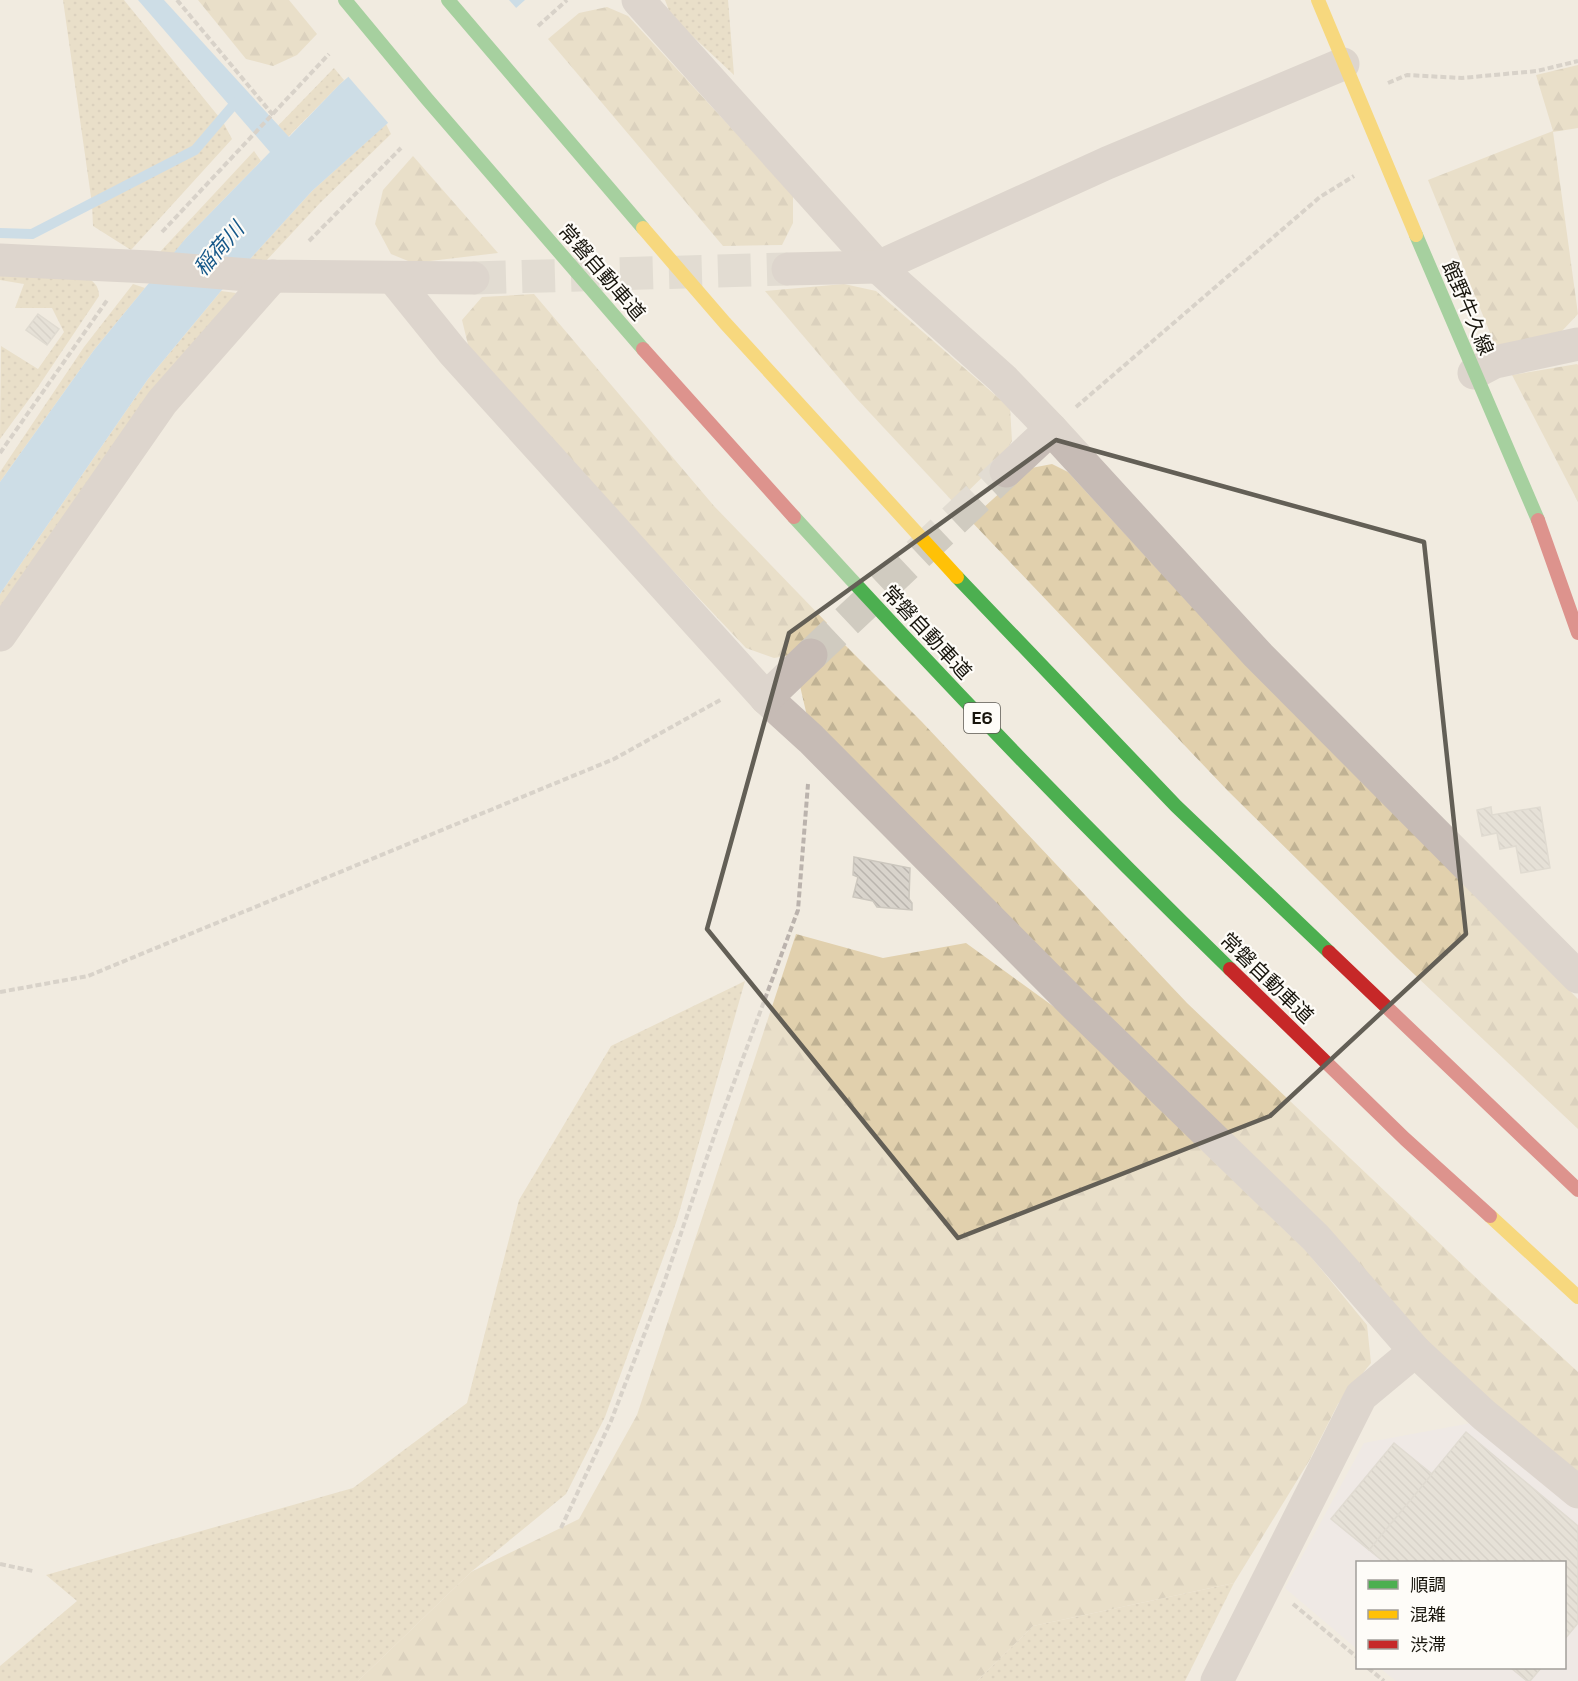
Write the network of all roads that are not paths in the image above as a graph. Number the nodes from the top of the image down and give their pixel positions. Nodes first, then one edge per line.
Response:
1 (345, 0) edge
2 (448, 0) edge
3 (638, 0) edge
4 (1318, 0) edge
5 (1343, 64) junction
6 (0, 260) edge
7 (878, 267) junction
8 (788, 269) tunnel mouth
9 (261, 276) junction
10 (472, 278) tunnel mouth
11 (394, 279) junction
12 (1578, 344) edge
13 (1474, 373) junction
14 (1051, 429) junction
15 (1006, 471) tunnel mouth
16 (1578, 633) edge
17 (0, 635) edge
18 (811, 656) tunnel mouth
19 (759, 690) junction
20 (1578, 977) edge
21 (1578, 1190) edge
22 (1578, 1297) edge
23 (1415, 1351) junction
24 (1578, 1492) edge
25 (1217, 1681) edge

1 - 22 main road, 常磐自動車道 / E6
2 - 21 main road
3 - 7 street
4 - 5 main road, 館野牛久線
5 - 7 street
5 - 13 main road, 館野牛久線
6 - 9 street
7 - 8 street
7 - 14 street
9 - 11 street
9 - 17 street
10 - 11 street
11 - 19 street
12 - 13 street
13 - 16 main road, 館野牛久線
14 - 15 street
14 - 20 street
18 - 19 street
19 - 23 street
23 - 24 street
23 - 25 street

